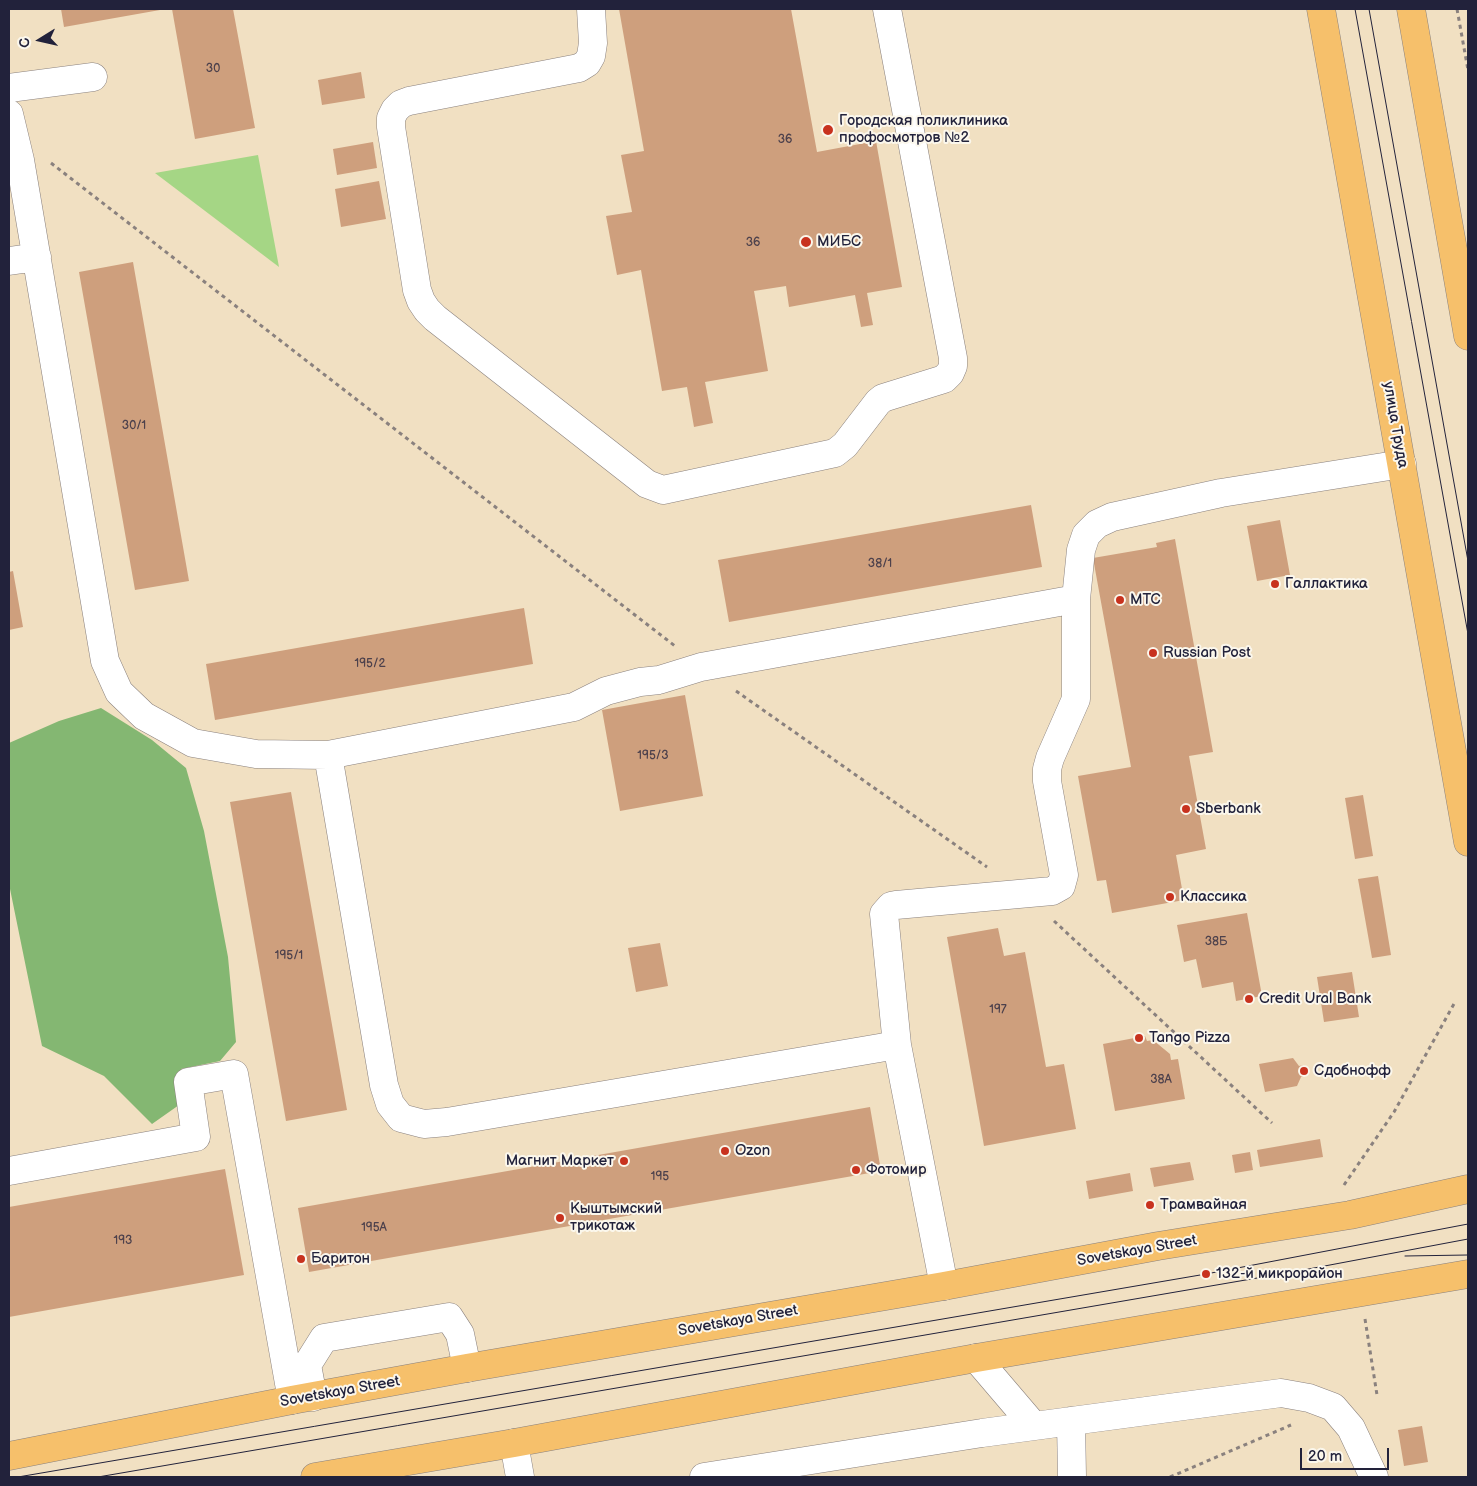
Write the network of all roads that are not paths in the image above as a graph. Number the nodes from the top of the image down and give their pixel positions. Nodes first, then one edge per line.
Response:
1 (591, 9) edge
2 (887, 9) edge
3 (1321, 9) edge
4 (1411, 9) edge
5 (93, 77) dead end
6 (9, 88) edge
7 (9, 114) edge
8 (14, 161) edge
9 (37, 257) junction
10 (9, 261) edge
11 (1468, 336) edge
12 (1402, 464) junction
13 (1076, 599) junction
14 (328, 754) junction
15 (1468, 842) edge
16 (898, 1045) junction
17 (9, 1170) edge
18 (1468, 1188) edge
19 (1468, 1274) edge
20 (944, 1286) junction
21 (976, 1358) junction
22 (467, 1368) junction
23 (302, 1398) junction
24 (1071, 1421) junction
25 (1034, 1426) junction
26 (514, 1443) junction
27 (9, 1456) edge
28 (315, 1477) edge
29 (520, 1477) edge
30 (704, 1477) edge
31 (1072, 1477) edge
32 (1374, 1477) edge

1 - 2 lane
3 - 12 main road, улица Труда
4 - 11 main road
5 - 6 lane
7 - 8 lane
8 - 9 lane
9 - 10 lane
9 - 14 lane
12 - 13 lane
12 - 15 main road, улица Труда
13 - 14 lane
13 - 16 lane
14 - 16 lane
16 - 20 lane
17 - 23 lane
18 - 20 main road, Sovetskaya Street
19 - 21 main road
20 - 22 main road, Sovetskaya Street
21 - 25 lane
21 - 26 main road
22 - 23 main road, Sovetskaya Street
22 - 23 lane
23 - 27 main road, Sovetskaya Street
24 - 25 lane
24 - 31 lane
24 - 32 lane
25 - 30 lane
26 - 28 main road
26 - 29 lane

